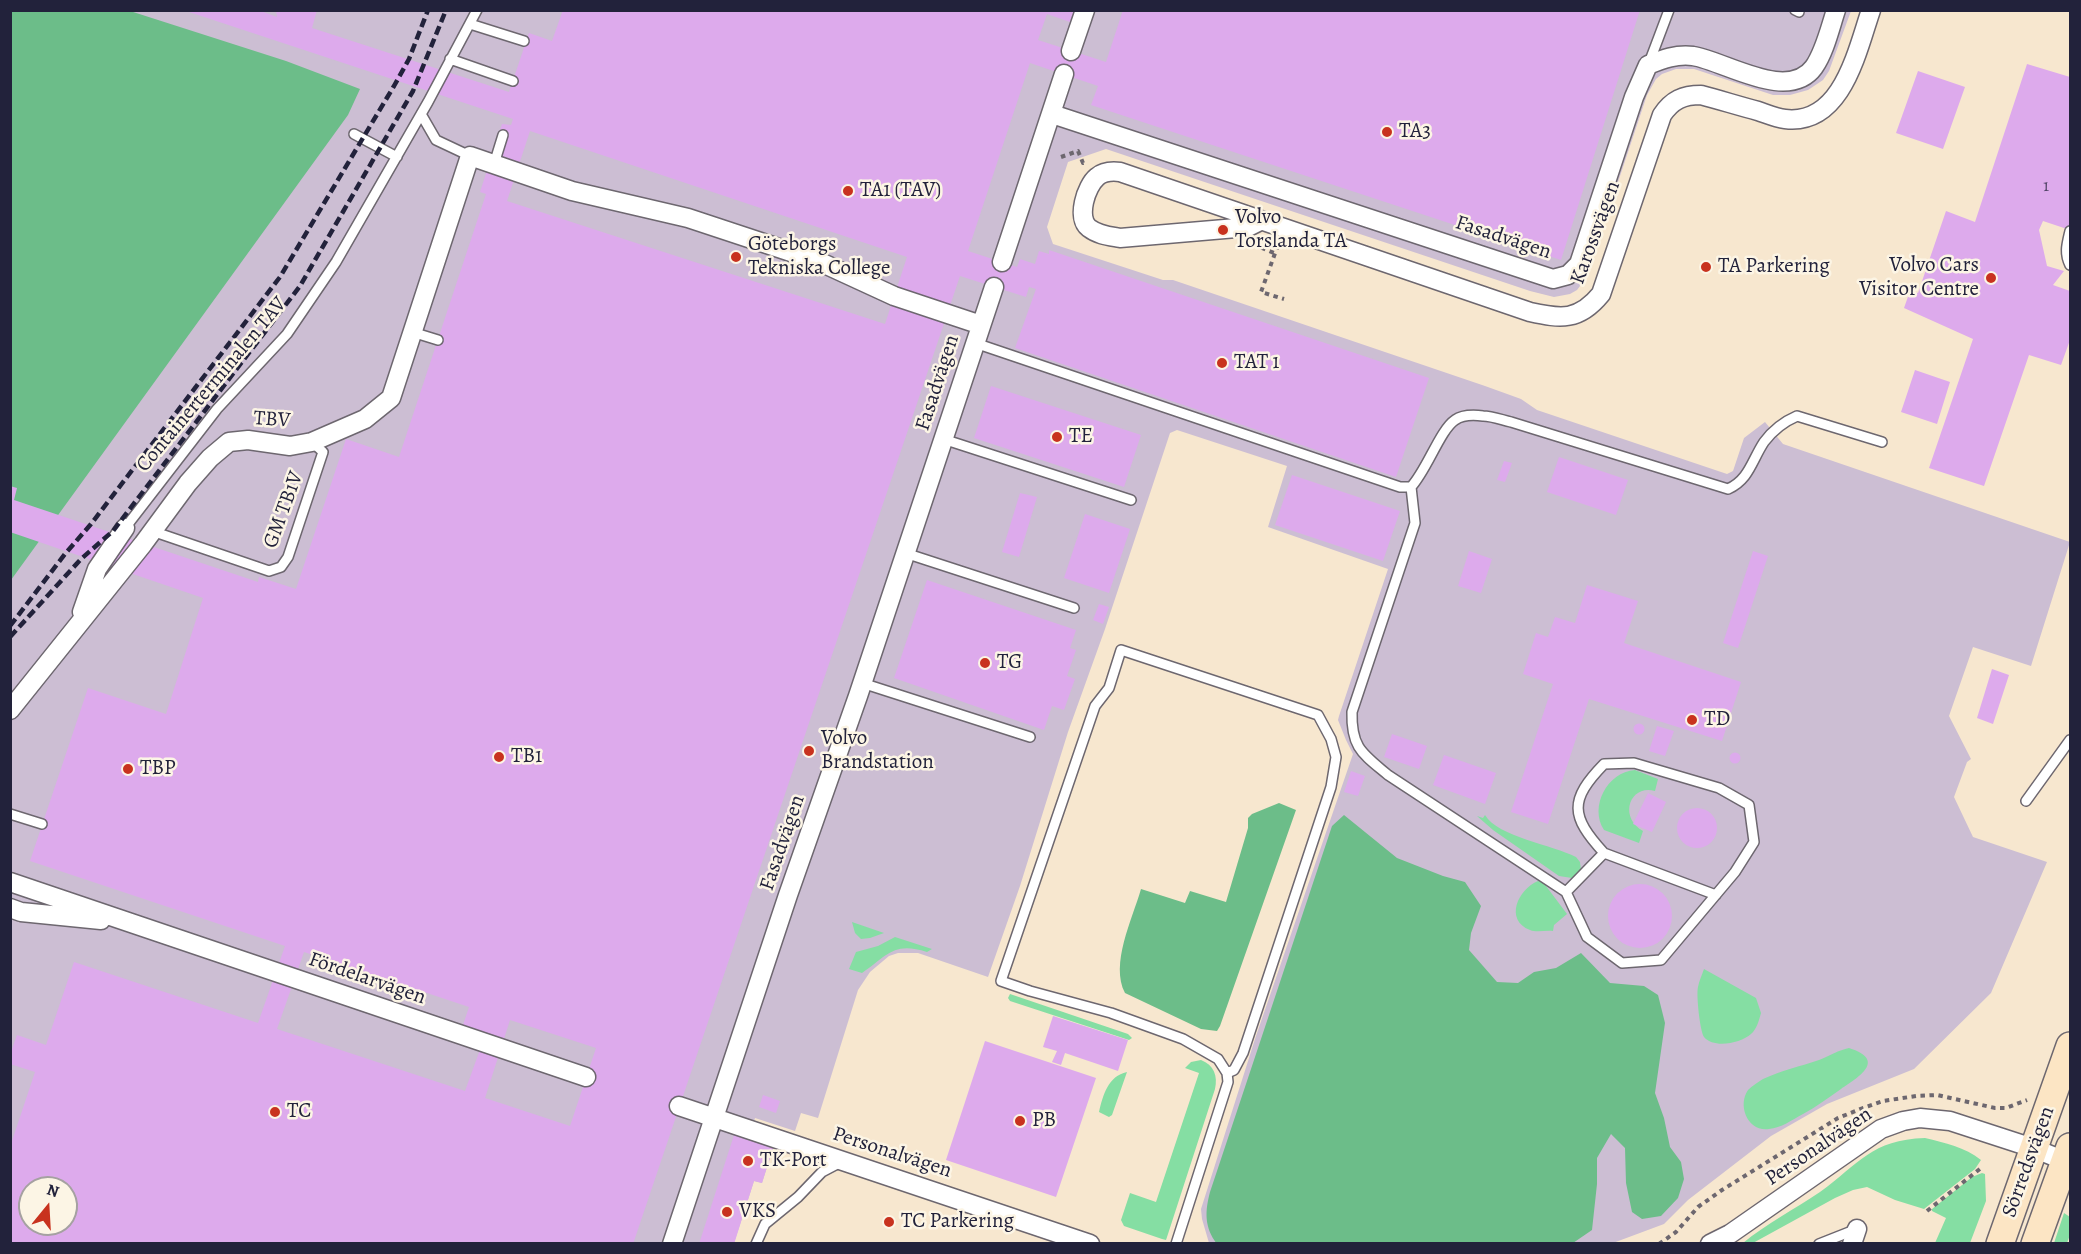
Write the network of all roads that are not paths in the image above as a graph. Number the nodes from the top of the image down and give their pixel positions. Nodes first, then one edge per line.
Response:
1 (477, 10) edge
2 (1085, 10) edge
3 (1669, 10) edge
4 (1836, 10) edge
5 (1871, 10) edge
6 (470, 24) junction
7 (524, 41) dead end
8 (1071, 51) dead end
9 (450, 59) junction
10 (1648, 65) junction
11 (1064, 74) dead end
12 (513, 81) dead end
13 (421, 114) junction
14 (1052, 114) junction
15 (354, 134) dead end
16 (503, 135) dead end
17 (470, 156) junction
18 (397, 157) junction
19 (494, 164) junction
20 (1260, 221) junction
21 (2070, 231) edge
22 (1002, 262) dead end
23 (2070, 265) edge
24 (994, 287) dead end
25 (981, 325) junction
26 (412, 332) junction
27 (438, 340) dead end
28 (975, 343) junction
29 (943, 439) junction
30 (312, 442) junction
31 (1882, 442) dead end
32 (1411, 487) junction
33 (1131, 500) dead end
34 (125, 528) joint
35 (152, 531) junction
36 (905, 553) junction
37 (1074, 608) dead end
38 (64, 642) junction
39 (862, 683) junction
40 (10, 710) edge
41 (1030, 737) dead end
42 (2070, 740) edge
43 (2026, 801) dead end
44 (10, 814) edge
45 (42, 824) dead end
46 (1604, 853) junction
47 (10, 882) edge
48 (1566, 892) junction
49 (1716, 895) junction
50 (10, 908) edge
51 (133, 923) junction
52 (2070, 1046) edge
53 (1227, 1072) junction
54 (586, 1077) dead end
55 (680, 1106) dead end
56 (713, 1117) junction
57 (2033, 1148) junction
58 (2069, 1157) edge
59 (843, 1161) junction
60 (1854, 1236) edge
61 (672, 1244) edge
62 (756, 1244) edge
63 (1090, 1244) edge
64 (1176, 1244) edge
65 (1710, 1244) edge
66 (1819, 1244) edge
67 (2000, 1244) edge
68 (2035, 1244) edge

1 - 6 lane, Containerterminalen TAV
2 - 8 street
3 - 10 lane
4 - 10 street
5 - 20 street, Karossvägen
6 - 7 lane
6 - 9 lane, Containerterminalen TAV
9 - 12 lane
9 - 13 lane, Containerterminalen TAV
10 - 14 street, Fasadvägen
11 - 14 street
13 - 17 lane
13 - 18 lane, Containerterminalen TAV
14 - 22 street
15 - 18 lane
16 - 19 lane
17 - 19 street
17 - 26 street, TBV
18 - 34 lane, Containerterminalen TAV
19 - 25 street
20 - 20 street, Karossvägen
21 - 23 lane
24 - 25 street, Fasadvägen
25 - 28 street, Fasadvägen
26 - 27 lane
26 - 30 street, TBV
28 - 29 street, Fasadvägen
28 - 32 lane
29 - 33 lane
29 - 36 street, Fasadvägen
30 - 35 street, TBV
30 - 35 lane, GM TB1V
31 - 32 lane
32 - 48 lane
34 - 38 street, Containerterminalen TAV
35 - 38 street, TBV
36 - 37 lane
36 - 39 street, Fasadvägen
38 - 40 street, TBV
39 - 41 lane
39 - 56 street, Fasadvägen
42 - 43 lane
44 - 45 lane
46 - 48 lane
46 - 49 lane
46 - 49 lane
47 - 51 street, Fördelarvägen
48 - 49 lane
50 - 51 street, Fördelarvägen
51 - 54 street, Fördelarvägen
52 - 57 street, Sörredsvägen
53 - 53 lane
53 - 64 lane
55 - 56 street, Personalvägen
56 - 59 street, Personalvägen
56 - 61 street, Fasadvägen
57 - 58 street, Personalvägen
57 - 65 street, Personalvägen
57 - 67 street, Sörredsvägen
58 - 68 street, Sörredsvägen
59 - 62 lane
59 - 63 street, Personalvägen
60 - 66 lane

